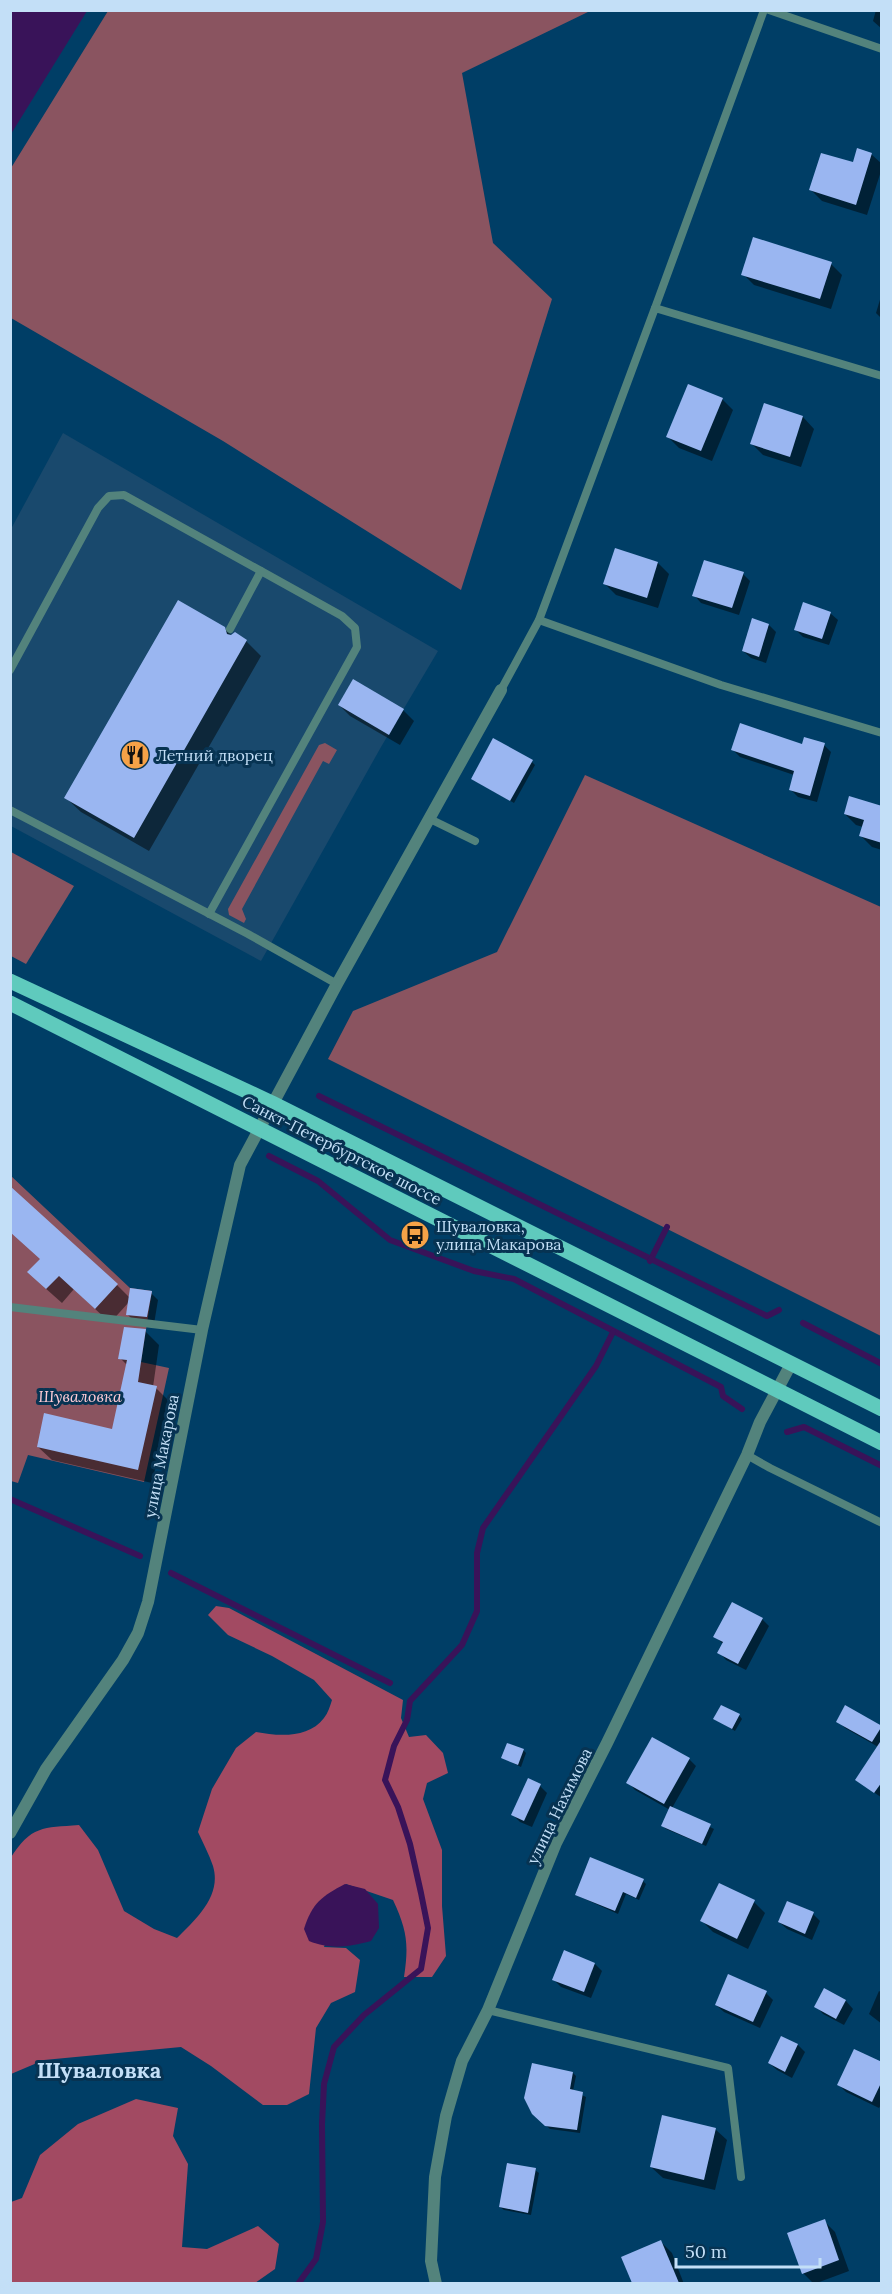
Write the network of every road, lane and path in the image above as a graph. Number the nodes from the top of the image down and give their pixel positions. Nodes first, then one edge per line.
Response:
1 (764, 10) edge
2 (769, 10) edge
3 (882, 49) edge
4 (655, 308) junction
5 (882, 376) edge
6 (261, 571) junction
7 (538, 620) junction
8 (230, 629) dead end
9 (10, 670) edge
10 (501, 690) joint
11 (882, 733) edge
12 (10, 810) edge
13 (430, 819) junction
14 (475, 841) dead end
15 (209, 914) junction
16 (10, 981) edge
17 (336, 984) junction
18 (10, 1003) edge
19 (272, 1103) junction
20 (258, 1129) junction
21 (10, 1307) edge
22 (202, 1330) junction
23 (791, 1364) junction
24 (777, 1391) junction
25 (882, 1409) edge
26 (882, 1443) edge
27 (747, 1455) junction
28 (882, 1523) edge
29 (10, 1833) edge
30 (488, 2010) junction
31 (741, 2177) dead end
32 (436, 2283) edge

1 - 4 lane
2 - 3 lane
4 - 5 lane
4 - 7 lane
6 - 8 lane
6 - 9 lane
6 - 15 lane
7 - 10 lane
7 - 11 lane
10 - 13 street, улица Макарова
12 - 15 lane
13 - 14 lane
13 - 17 street, улица Макарова
15 - 17 lane
16 - 19 main road, Санкт-Петербургское шоссе
17 - 19 street, улица Макарова
18 - 20 main road, Санкт-Петербургское шоссе
19 - 20 street, улица Макарова
19 - 23 main road, Санкт-Петербургское шоссе
20 - 22 street, улица Макарова
20 - 24 main road, Санкт-Петербургское шоссе
21 - 22 lane
22 - 29 street, улица Макарова
23 - 24 street, улица Нахимова
23 - 25 main road, Санкт-Петербургское шоссе
24 - 26 main road, Санкт-Петербургское шоссе
24 - 27 street, улица Нахимова
27 - 28 lane
27 - 30 street, улица Нахимова
30 - 31 lane
30 - 32 street, улица Нахимова

